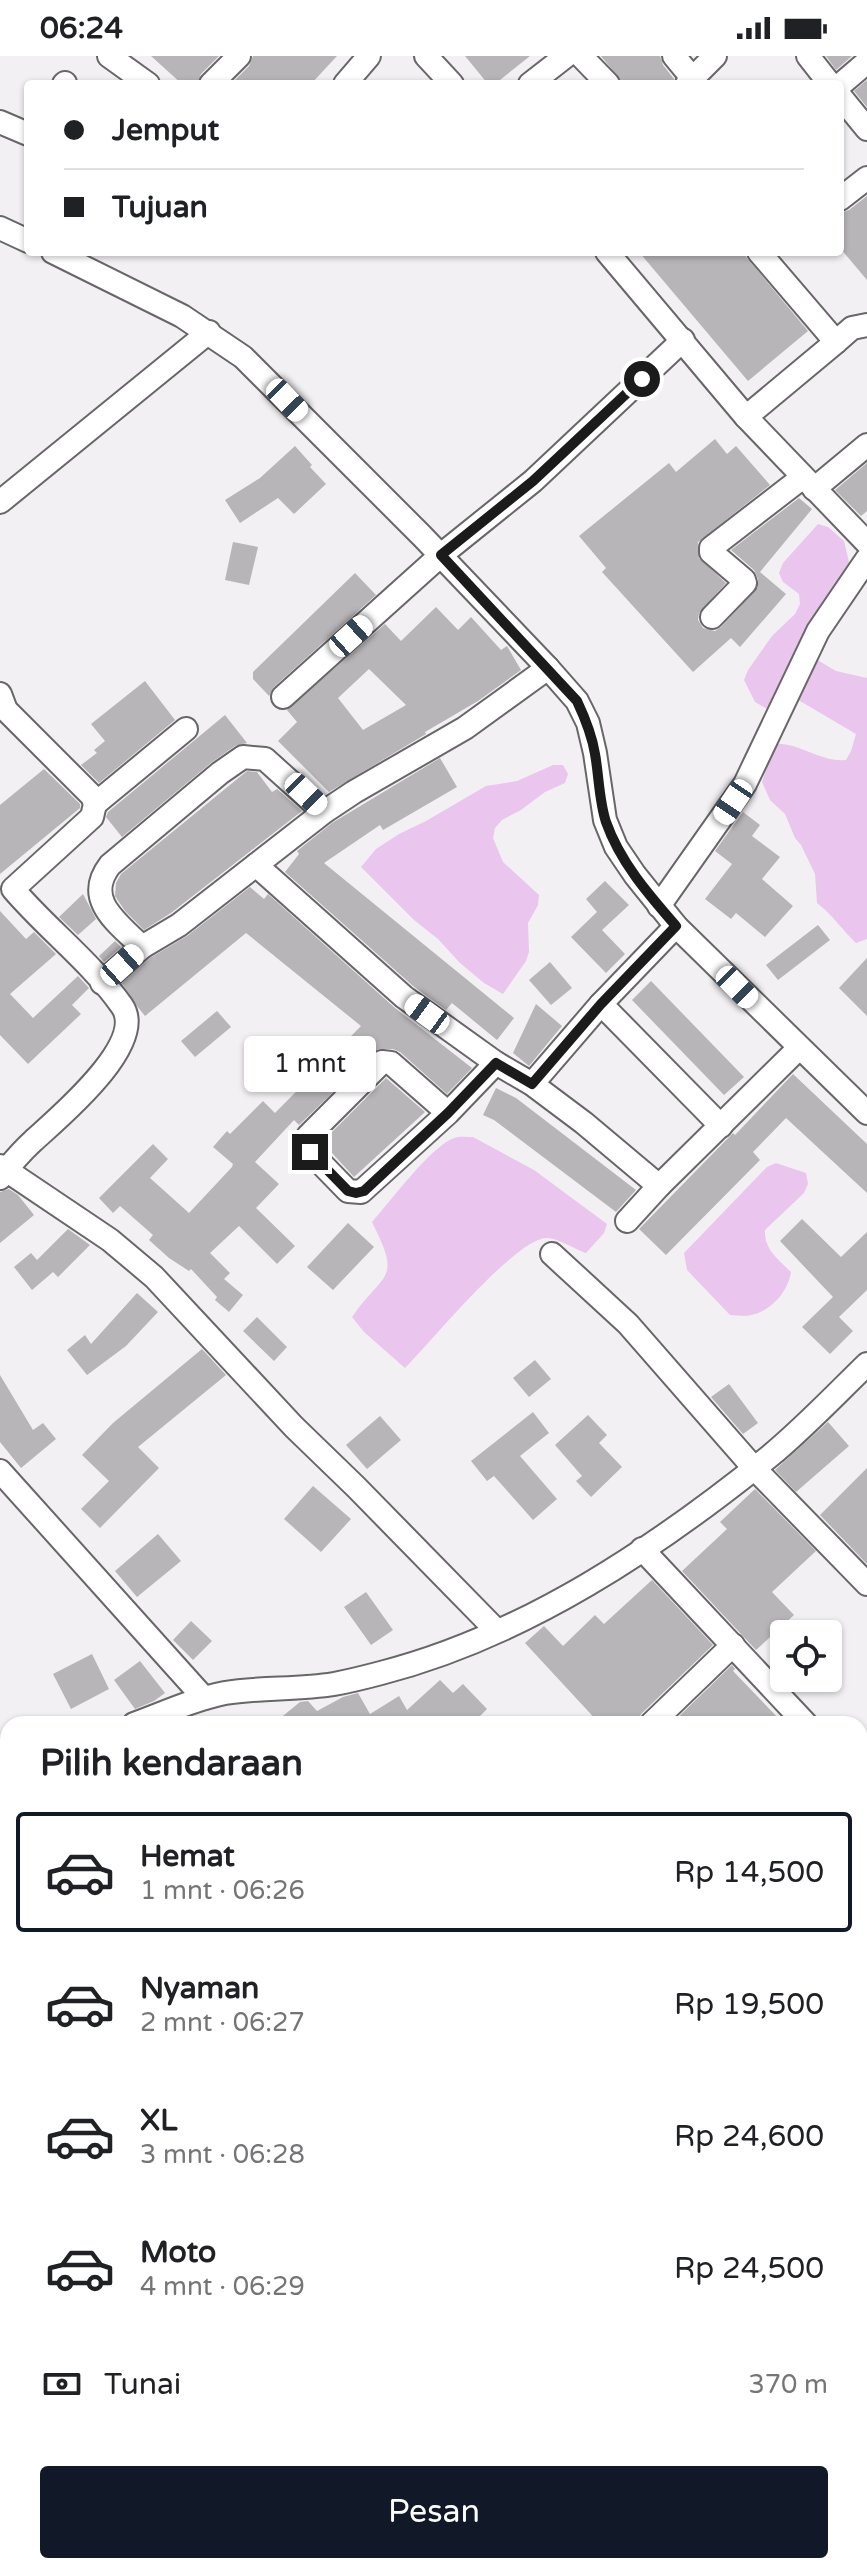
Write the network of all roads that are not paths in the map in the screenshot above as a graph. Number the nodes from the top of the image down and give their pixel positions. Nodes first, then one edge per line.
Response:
1 (109, 56) edge
2 (239, 56) edge
3 (369, 56) edge
4 (426, 56) edge
5 (566, 56) edge
6 (581, 56) edge
7 (674, 56) edge
8 (715, 56) edge
9 (808, 56) edge
10 (867, 62) edge
11 (142, 80) edge
12 (215, 80) edge
13 (348, 80) edge
14 (448, 80) edge
15 (535, 80) edge
16 (604, 80) edge
17 (689, 80) edge
18 (692, 80) edge
19 (827, 80) edge
20 (844, 82) edge
21 (844, 101) edge
22 (0, 122) edge
23 (867, 129) edge
24 (24, 132) edge
25 (867, 178) edge
26 (844, 196) edge
27 (0, 228) edge
28 (24, 239) edge
29 (62, 256) edge
30 (610, 256) edge
31 (767, 256) edge
32 (867, 325) edge
33 (209, 332) junction
34 (683, 340) junction
35 (836, 342) junction
36 (746, 417) junction
37 (867, 445) edge
38 (809, 483) junction
39 (0, 502) edge
40 (441, 555) junction
41 (865, 555) edge
42 (712, 617) dead end
43 (548, 668) junction
44 (0, 694) edge
45 (283, 697) dead end
46 (186, 729) dead end
47 (95, 804) junction
48 (324, 812) junction
49 (256, 865) junction
50 (6, 892) edge
51 (659, 906) junction
52 (676, 926) junction
53 (142, 947) junction
54 (102, 983) junction
55 (601, 1004) junction
56 (799, 1048) junction
57 (496, 1063) junction
58 (532, 1084) junction
59 (448, 1113) junction
60 (867, 1113) edge
61 (721, 1126) junction
62 (2, 1172) edge
63 (659, 1186) junction
64 (627, 1221) dead end
65 (552, 1254) dead end
66 (864, 1372) edge
67 (753, 1467) junction
68 (0, 1471) edge
69 (642, 1549) junction
70 (867, 1584) edge
71 (497, 1631) junction
72 (733, 1645) junction
73 (204, 1698) junction
74 (182, 1707) junction
75 (157, 1716) edge
76 (190, 1716) edge
77 (668, 1716) edge
78 (799, 1716) edge

1 - 11 street
2 - 12 street
3 - 13 street
4 - 14 street
5 - 15 street
6 - 16 street
7 - 17 street
8 - 18 street
9 - 19 street
10 - 20 street
21 - 23 street
22 - 24 street
25 - 26 street
27 - 28 street
29 - 33 street
30 - 34 street
31 - 35 street
32 - 35 street
33 - 39 street
33 - 40 street
34 - 36 street
34 - 40 street
35 - 36 street
36 - 38 street
37 - 38 street
38 - 41 street
38 - 42 street
40 - 43 street
40 - 45 street
41 - 51 street
43 - 48 street
43 - 51 street
44 - 47 street
46 - 47 street
47 - 50 street
48 - 49 street
48 - 53 street
49 - 53 street
49 - 57 street
50 - 54 street
51 - 52 street
52 - 55 street
52 - 56 street
53 - 54 street
54 - 62 street
55 - 58 street
55 - 61 street
56 - 60 street
56 - 61 street
57 - 58 street
57 - 59 street
58 - 63 street
59 - 59 street
61 - 63 street
62 - 71 street
63 - 64 street
65 - 67 street
66 - 67 street
67 - 69 street
67 - 70 street
68 - 73 street
69 - 71 street
69 - 72 street
71 - 73 street
72 - 77 street
72 - 78 street
73 - 74 street
74 - 75 street
74 - 76 street

